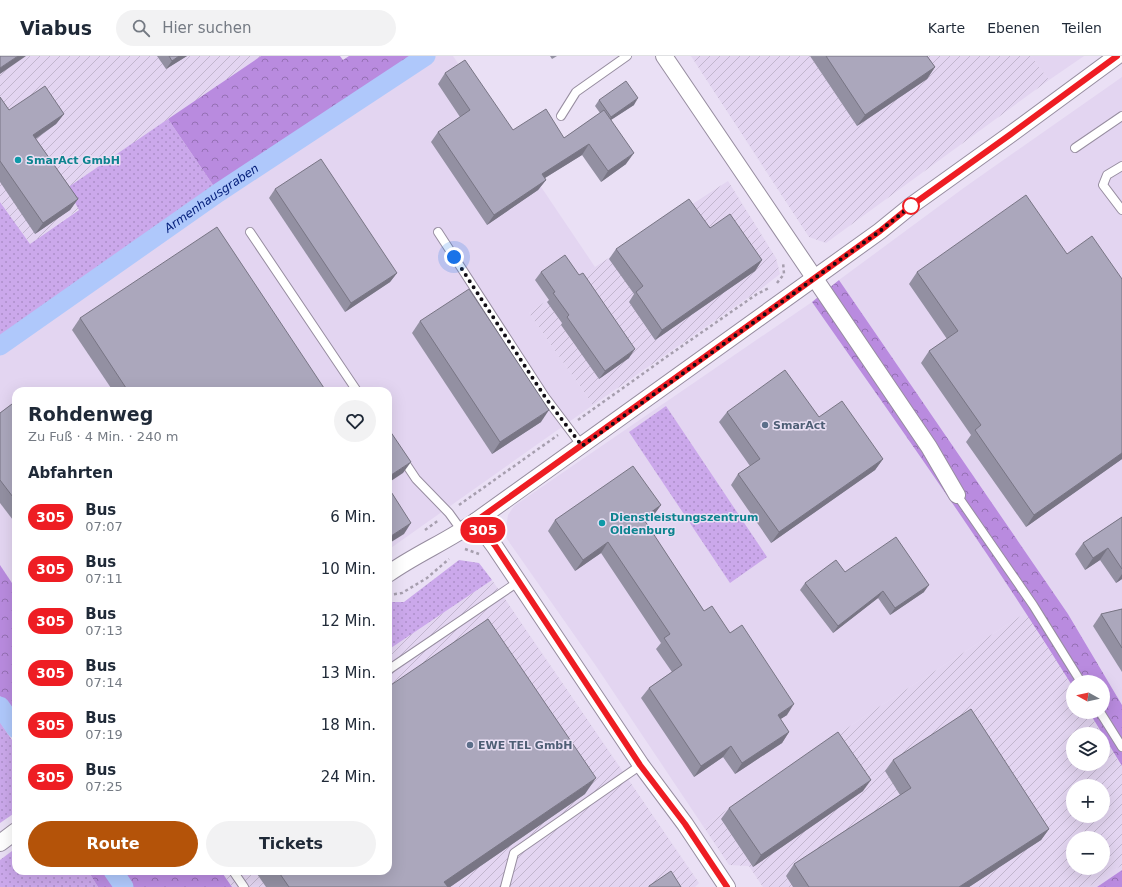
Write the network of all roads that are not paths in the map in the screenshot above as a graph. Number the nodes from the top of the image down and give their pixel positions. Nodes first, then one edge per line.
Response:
1 (627, 56) edge
2 (664, 56) edge
3 (1117, 56) edge
4 (561, 116) dead end
5 (1122, 116) edge
6 (1076, 148) dead end
7 (1122, 166) edge
8 (1122, 210) edge
9 (250, 232) dead end
10 (438, 232) dead end
11 (814, 278) junction
12 (354, 387) edge
13 (582, 446) junction
14 (396, 449) edge
15 (957, 495) joint
16 (476, 521) junction
17 (462, 531) junction
18 (392, 571) edge
19 (518, 582) junction
20 (392, 667) edge
21 (1077, 675) edge
22 (1104, 719) edge
23 (1122, 747) edge
24 (640, 765) junction
25 (12, 834) edge
26 (0, 843) edge
27 (236, 875) edge
28 (244, 887) edge
29 (505, 887) edge
30 (727, 887) edge

1 - 4 lane
2 - 11 street
3 - 11 street
5 - 6 lane
7 - 8 lane
9 - 12 lane
10 - 13 lane
11 - 13 street
11 - 15 street
13 - 16 street
14 - 17 lane
15 - 21 lane
16 - 17 street
16 - 19 street
17 - 18 street
19 - 20 lane
19 - 24 street
22 - 23 lane
24 - 29 lane
24 - 30 street
25 - 26 street
27 - 28 lane

